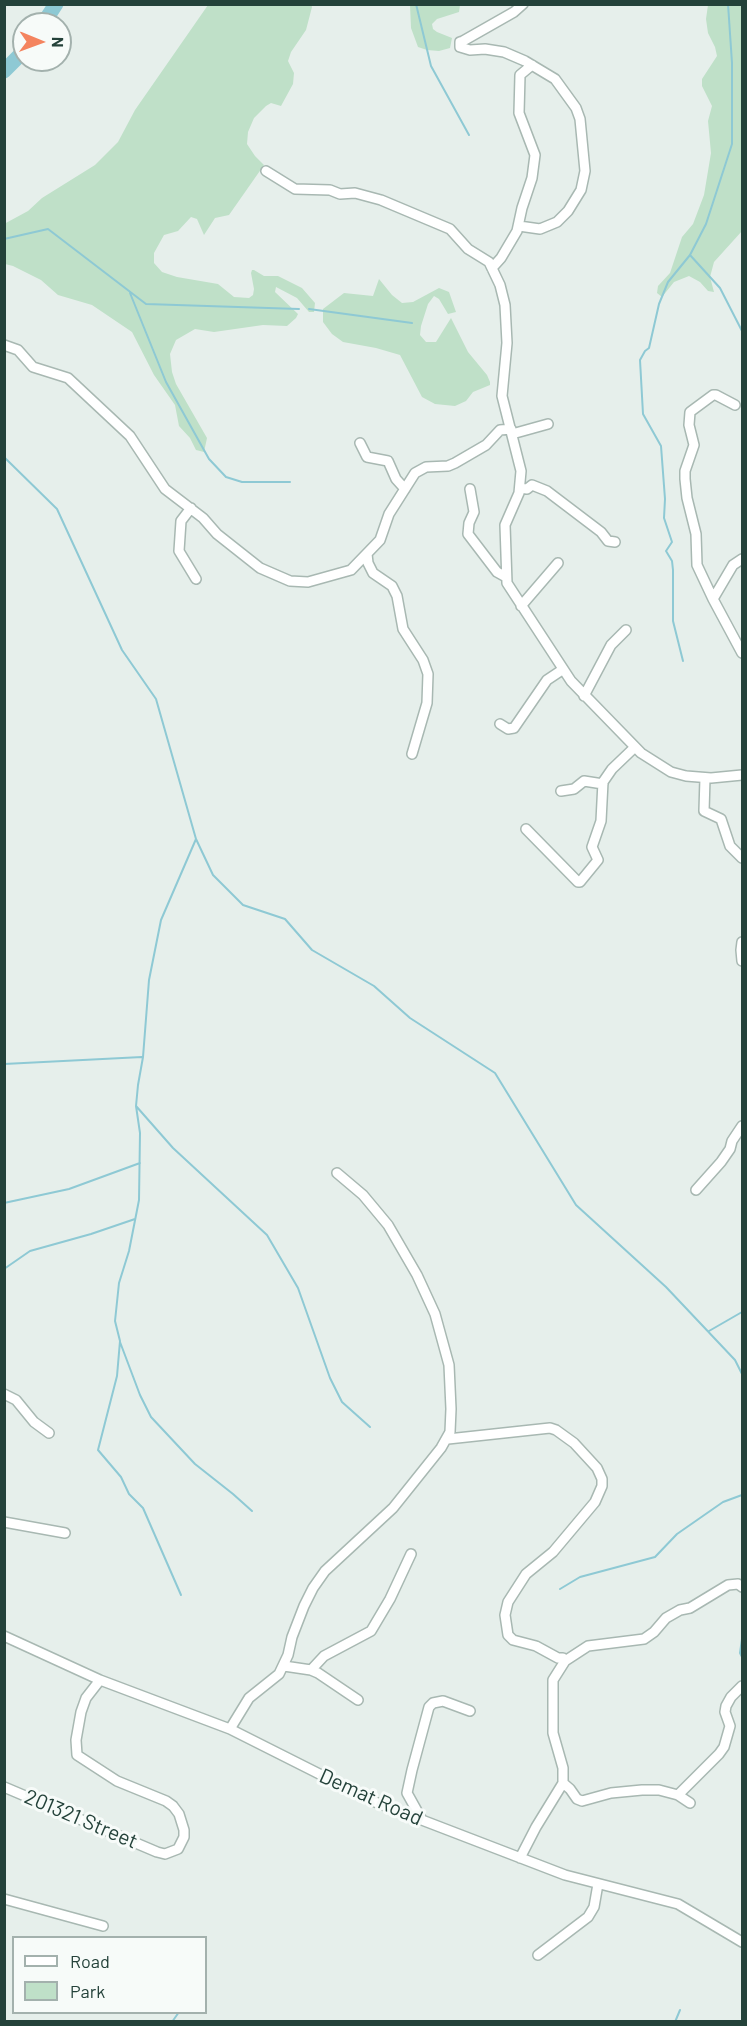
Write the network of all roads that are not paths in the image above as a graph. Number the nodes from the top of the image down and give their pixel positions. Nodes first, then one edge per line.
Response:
1 (523, 4) edge
2 (532, 65) junction
3 (266, 171) dead end
4 (519, 226) junction
5 (492, 268) junction
6 (4, 345) edge
7 (735, 405) dead end
8 (548, 424) dead end
9 (512, 432) junction
10 (360, 443) dead end
11 (520, 488) junction
12 (405, 489) junction
13 (470, 489) dead end
14 (191, 508) junction
15 (615, 542) dead end
16 (367, 554) junction
17 (742, 559) edge
18 (558, 563) dead end
19 (506, 577) junction
20 (196, 579) dead end
21 (713, 599) junction
22 (521, 606) junction
23 (626, 630) dead end
24 (742, 653) edge
25 (562, 670) junction
26 (584, 696) junction
27 (500, 724) dead end
28 (635, 747) junction
29 (412, 754) dead end
30 (742, 775) edge
31 (705, 778) junction
32 (603, 784) junction
33 (561, 791) dead end
34 (526, 829) dead end
35 (742, 858) edge
36 (742, 942) edge
37 (742, 961) edge
38 (742, 1126) edge
39 (337, 1173) dead end
40 (696, 1190) dead end
41 (4, 1394) edge
42 (49, 1433) dead end
43 (448, 1439) junction
44 (4, 1522) edge
45 (65, 1533) dead end
46 (411, 1554) dead end
47 (742, 1587) edge
48 (4, 1636) edge
49 (565, 1661) junction
50 (284, 1666) junction
51 (311, 1670) junction
52 (100, 1680) junction
53 (742, 1686) edge
54 (358, 1700) dead end
55 (470, 1711) dead end
56 (230, 1729) junction
57 (563, 1783) junction
58 (4, 1787) edge
59 (678, 1794) junction
60 (690, 1803) dead end
61 (422, 1820) junction
62 (520, 1858) junction
63 (598, 1884) junction
64 (4, 1899) edge
65 (103, 1926) dead end
66 (742, 1942) edge
67 (538, 1955) dead end

1 - 2 street
2 - 4 street
2 - 4 street
3 - 5 street
4 - 5 street
5 - 9 street
6 - 14 street
7 - 21 street
8 - 9 street
9 - 11 street
9 - 12 street
10 - 12 street
11 - 15 street
11 - 19 street
12 - 16 street
13 - 19 street
14 - 16 street
14 - 20 street
16 - 29 street
17 - 21 street
18 - 22 street
19 - 22 street
21 - 24 street
22 - 25 street
23 - 26 street
25 - 26 street
25 - 27 street
26 - 28 street
28 - 31 street
28 - 32 street
30 - 31 street
31 - 35 street
32 - 33 street
32 - 34 street
36 - 37 street
38 - 40 street
39 - 43 street
41 - 42 street
43 - 49 street
43 - 50 street
44 - 45 street
46 - 51 street
47 - 49 street
48 - 52 street, Demat Road
49 - 57 street
50 - 51 street
50 - 56 street
51 - 54 street
52 - 56 street, Demat Road
52 - 58 street, 201321 Street
53 - 59 street
55 - 61 street
56 - 61 street, Demat Road
57 - 59 street
57 - 62 street
59 - 60 street
61 - 62 street, Demat Road
62 - 63 street, Demat Road
63 - 66 street, Demat Road
63 - 67 street
64 - 65 street

